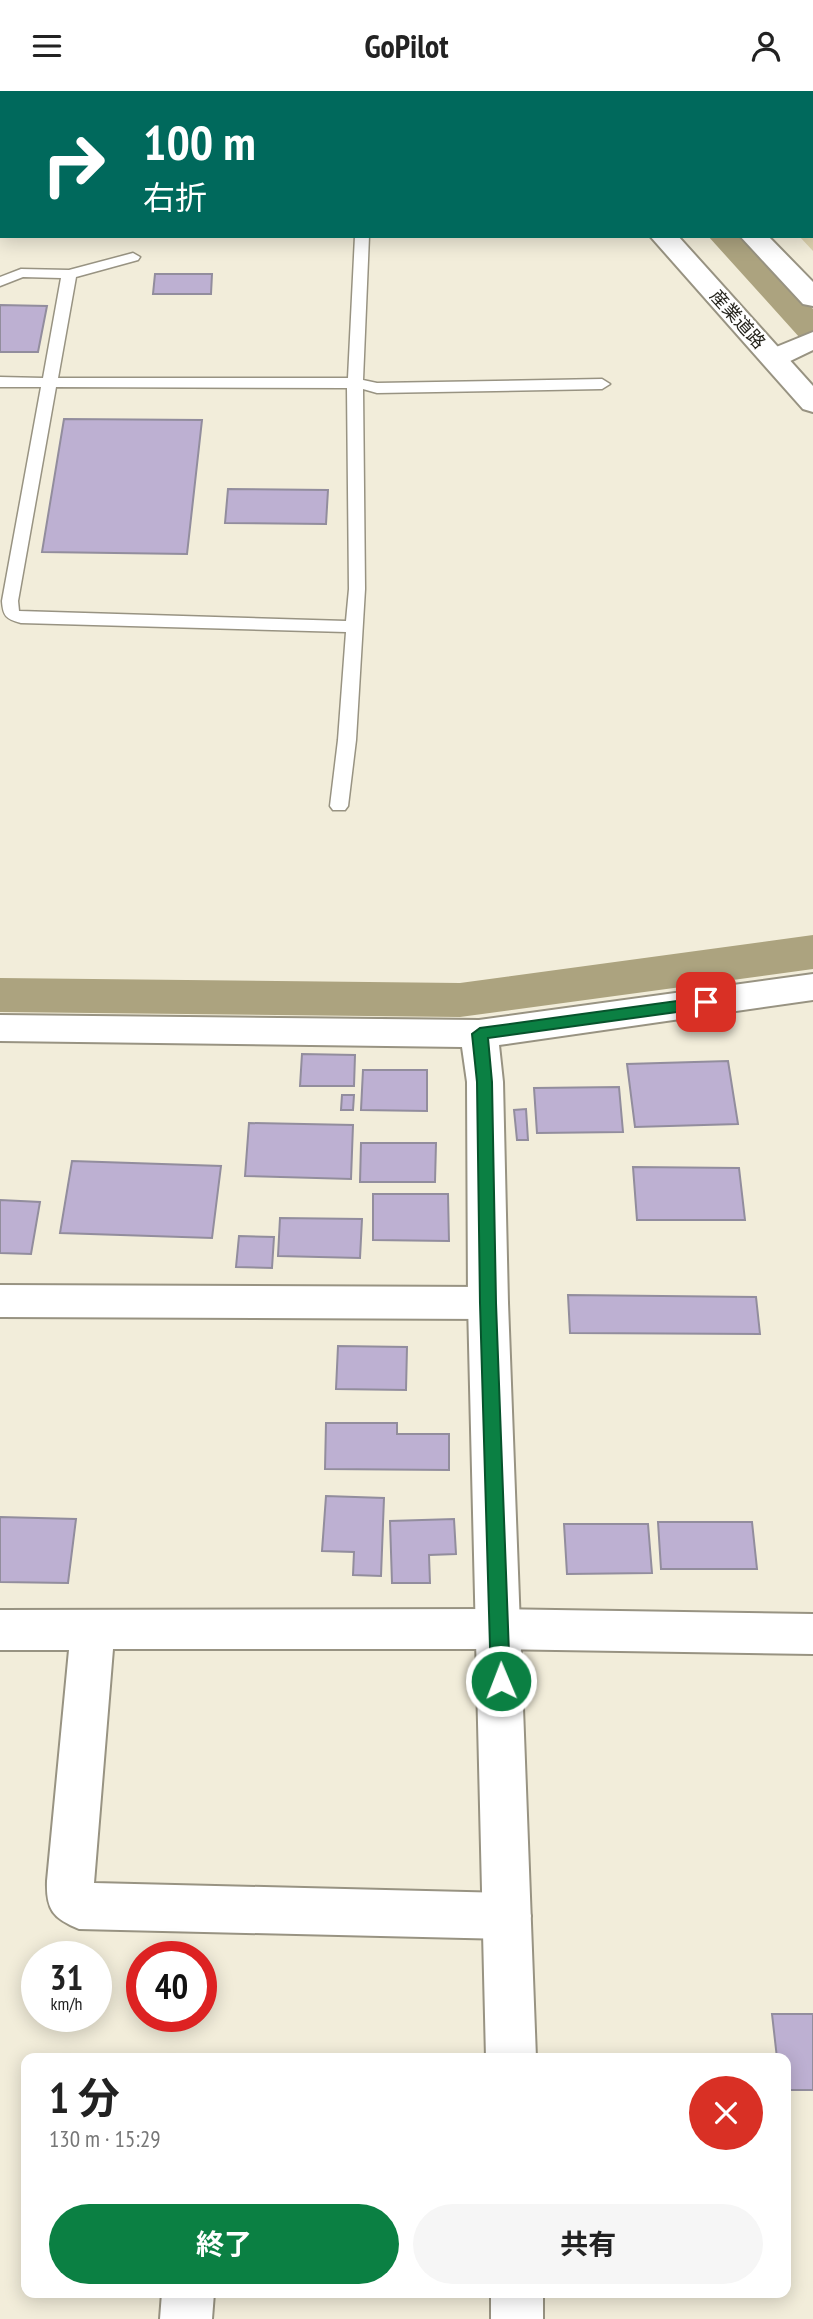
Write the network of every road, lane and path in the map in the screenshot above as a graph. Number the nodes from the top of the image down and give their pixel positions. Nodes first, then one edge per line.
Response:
1 (362, 238) edge
2 (665, 238) edge
3 (755, 238) edge
4 (133, 257) dead end
5 (69, 274) junction
6 (0, 282) edge
7 (813, 298) edge
8 (813, 341) edge
9 (774, 358) junction
10 (0, 382) edge
11 (48, 383) junction
12 (355, 383) junction
13 (602, 384) dead end
14 (813, 403) edge
15 (5, 618) edge
16 (355, 627) junction
17 (339, 806) dead end
18 (813, 987) edge
19 (0, 1028) edge
20 (480, 1034) junction
21 (0, 1301) edge
22 (488, 1303) junction
23 (93, 1629) junction
24 (499, 1629) junction
25 (0, 1630) edge
26 (813, 1634) edge
27 (507, 1916) junction
28 (511, 2053) edge
29 (188, 2298) edge
30 (517, 2298) edge
31 (186, 2319) edge
32 (517, 2319) edge

1 - 12 lane
2 - 9 street, 産業道路
3 - 7 street
4 - 5 lane
5 - 6 lane
5 - 11 lane
8 - 9 street
9 - 14 street, 産業道路
10 - 11 lane
11 - 12 lane
11 - 15 lane
12 - 13 lane
12 - 16 lane
15 - 16 lane
16 - 17 lane
18 - 20 street
19 - 20 street
20 - 22 street
21 - 22 street
22 - 24 street
23 - 24 street
23 - 25 street
23 - 27 street
24 - 26 street
24 - 27 street
27 - 28 street
29 - 31 street
30 - 32 street

